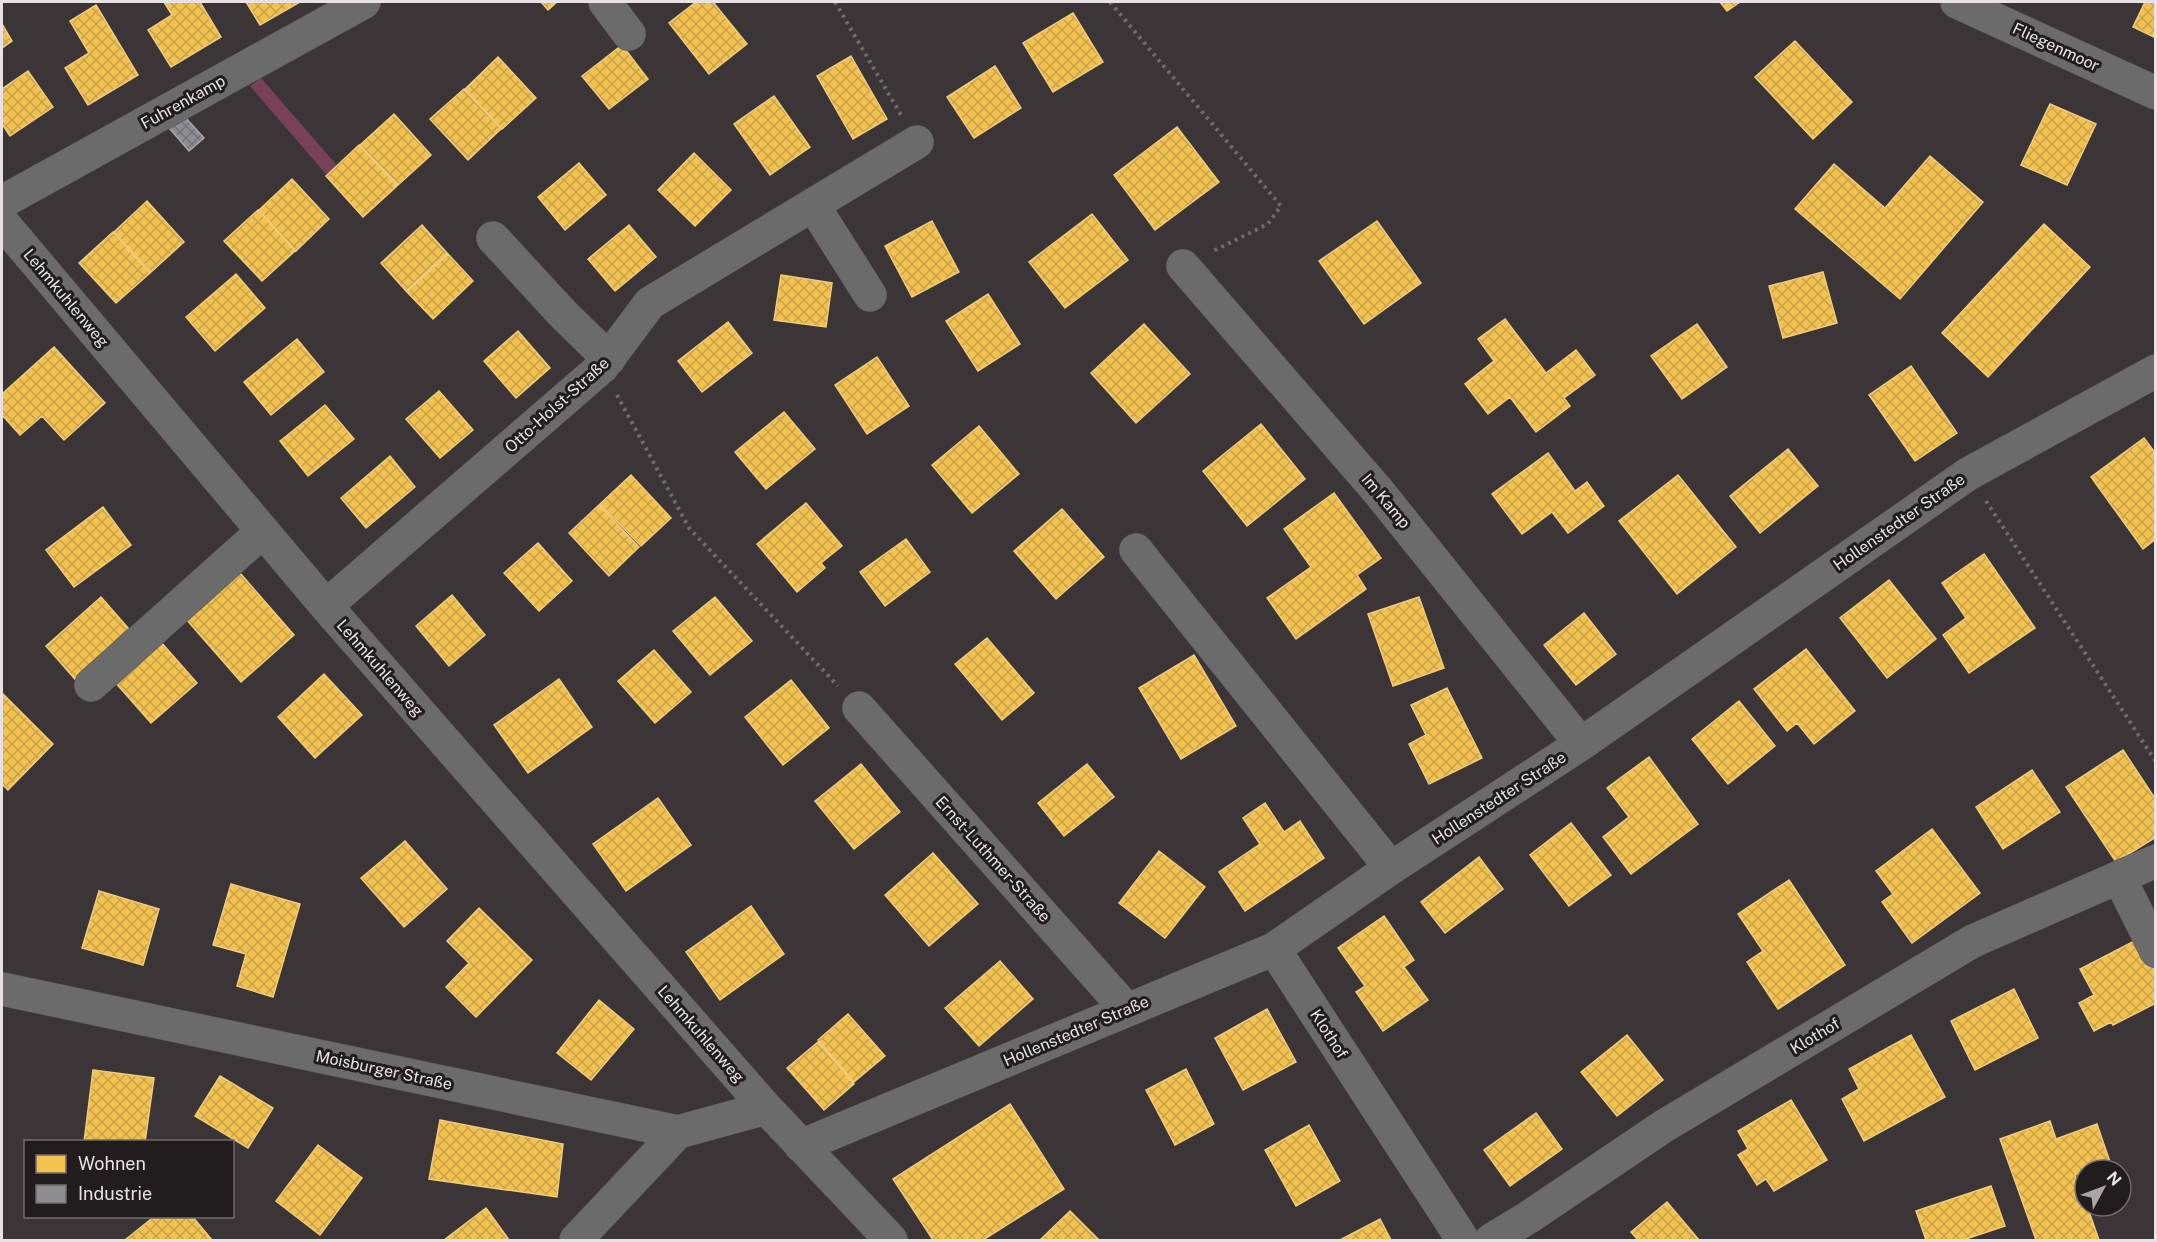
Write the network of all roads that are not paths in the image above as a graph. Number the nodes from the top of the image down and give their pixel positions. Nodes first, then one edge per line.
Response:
1 (364, 2) edge
2 (605, 2) edge
3 (1957, 2) edge
4 (629, 34) dead end
5 (2156, 93) edge
6 (917, 142) road end
7 (2, 202) edge
8 (813, 205) junction
9 (2, 222) edge
10 (493, 238) dead end
11 (1183, 266) road end
12 (870, 296) dead end
13 (605, 363) junction
14 (2156, 371) edge
15 (263, 531) junction
16 (1136, 550) dead end
17 (326, 606) junction
18 (91, 685) dead end
19 (859, 708) road end
20 (1581, 744) junction
21 (2156, 861) edge
22 (1391, 868) junction
23 (2119, 877) junction
24 (1274, 949) junction
25 (2156, 951) edge
26 (2, 989) edge
27 (1127, 1010) junction
28 (766, 1108) junction
29 (678, 1132) junction
30 (801, 1146) junction
31 (576, 1240) edge
32 (891, 1240) edge
33 (1463, 1240) edge
34 (1491, 1240) edge

1 - 7 street, Fuhrenkamp
2 - 4 street
3 - 5 street, Fliegenmoor
6 - 8 street, Otto-Holst-Straße
8 - 12 street
8 - 13 street, Otto-Holst-Straße
9 - 15 street, Lehmkuhlenweg
10 - 13 street
11 - 20 street, Im Kamp
13 - 17 street, Otto-Holst-Straße
14 - 20 street, Hollenstedter Straße
15 - 17 street, Lehmkuhlenweg
15 - 18 street
16 - 22 street
17 - 28 street, Lehmkuhlenweg
19 - 27 street, Ernst-Luthmer-Straße
20 - 22 street, Hollenstedter Straße
21 - 23 street, Klothof
22 - 24 street, Hollenstedter Straße
23 - 25 street
23 - 34 street, Klothof
24 - 27 street, Hollenstedter Straße
24 - 33 street, Klothof
26 - 29 street, Moisburger Straße
27 - 30 street, Hollenstedter Straße
28 - 29 street, Moisburger Straße
28 - 30 street, Lehmkuhlenweg
29 - 31 street
30 - 32 street

